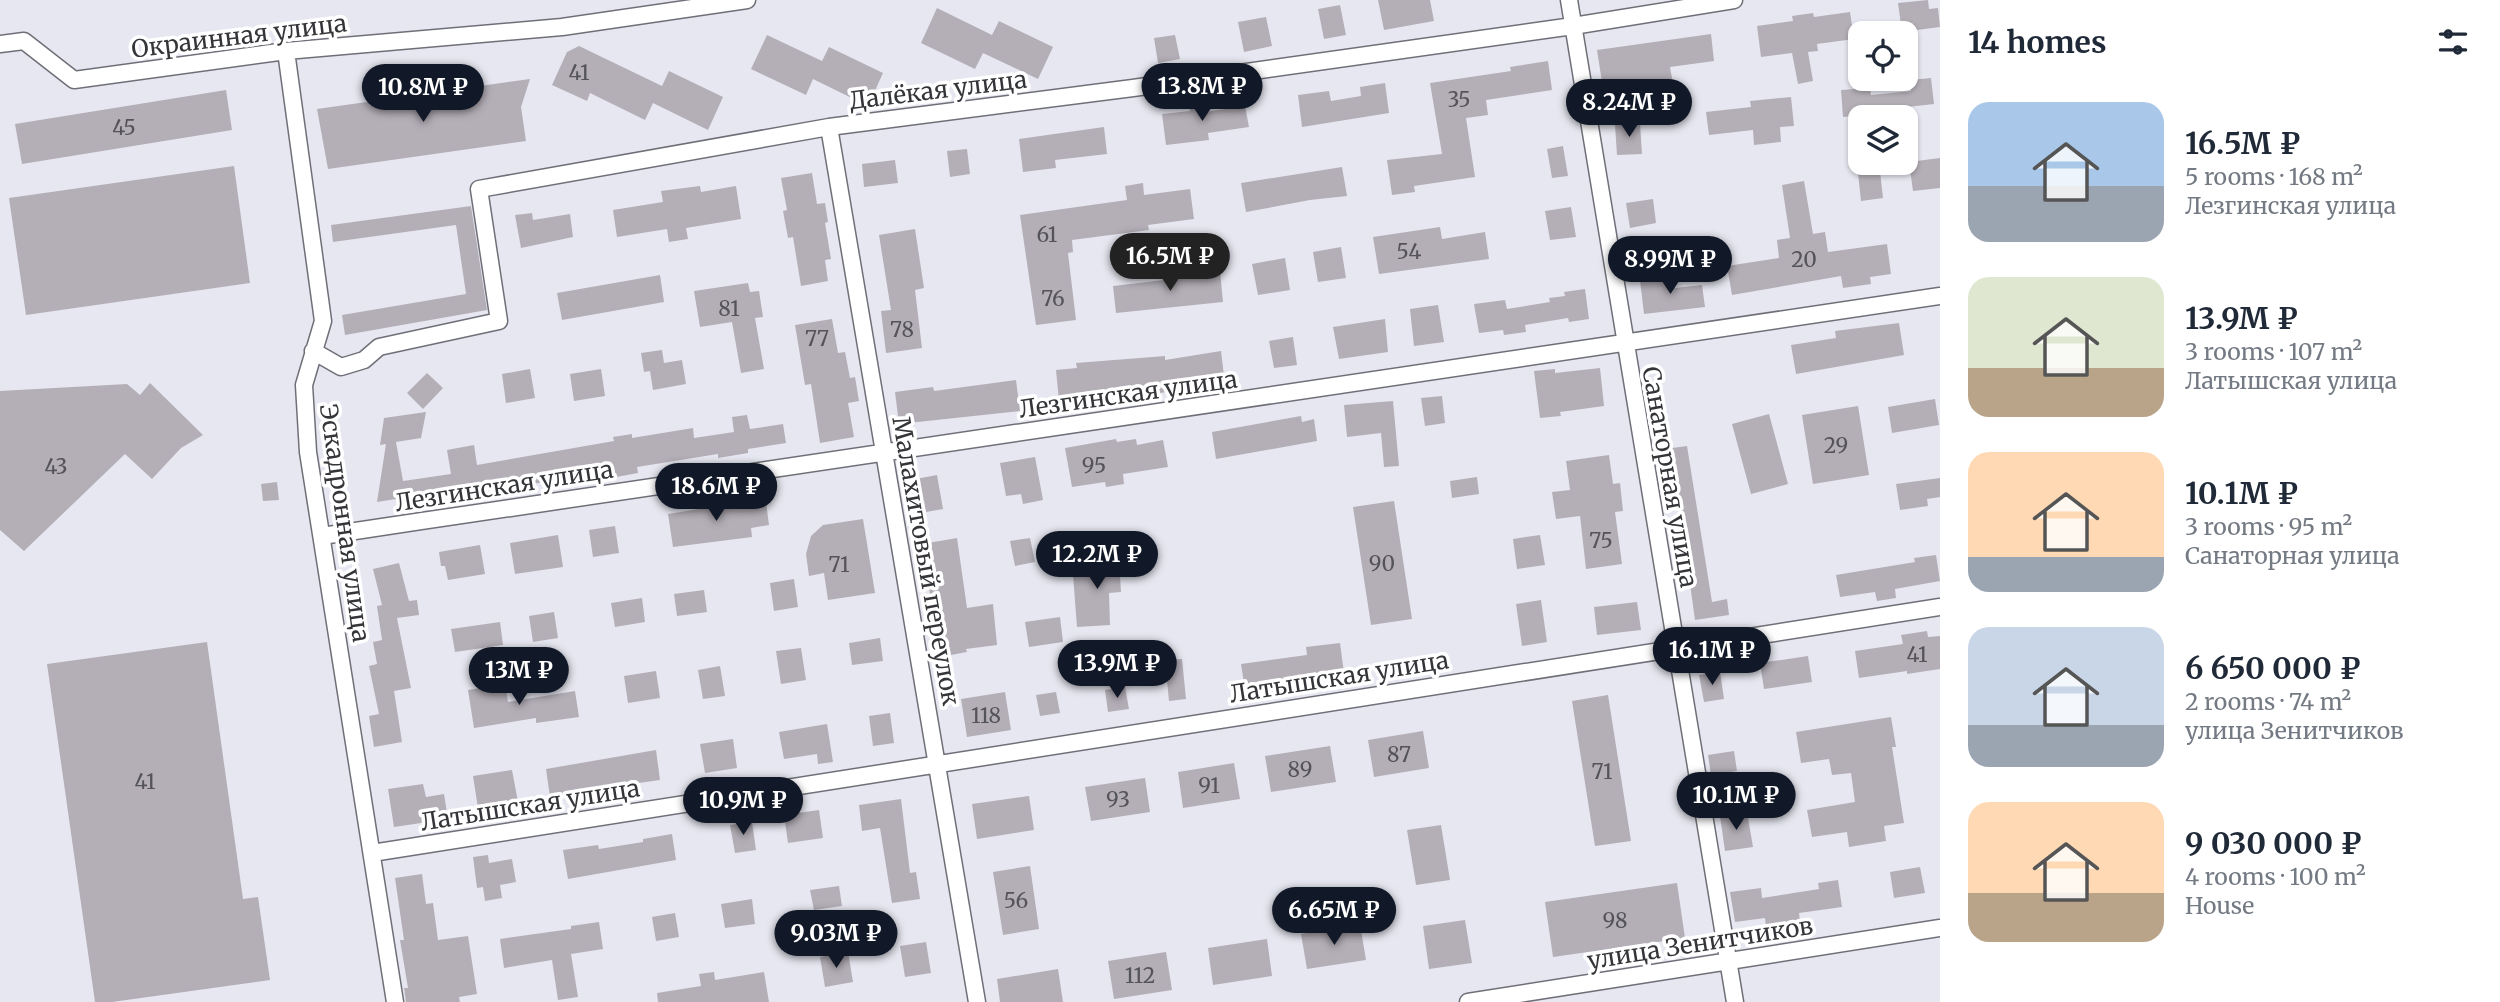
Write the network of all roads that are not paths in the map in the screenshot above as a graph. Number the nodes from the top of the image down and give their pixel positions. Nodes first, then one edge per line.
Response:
1 (747, 0) edge
2 (1569, 0) edge
3 (1734, 0) edge
4 (1573, 26) junction
5 (0, 44) edge
6 (286, 51) junction
7 (829, 127) junction
8 (1940, 296) edge
9 (1624, 345) junction
10 (313, 351) junction
11 (885, 452) junction
12 (322, 536) junction
13 (1940, 607) edge
14 (1676, 649) junction
15 (937, 762) junction
16 (372, 853) junction
17 (1940, 928) edge
18 (1729, 961) junction
19 (396, 1002) edge
20 (977, 1002) edge
21 (1468, 1002) edge
22 (1735, 1002) edge

1 - 6 street, Окраинная улица
2 - 4 street, Санаторная улица
3 - 4 street, Далёкая улица
4 - 7 street, Далёкая улица
4 - 9 street, Санаторная улица
5 - 6 street, Окраинная улица
6 - 10 street, Эскадронная улица
7 - 10 street, Далёкая улица
7 - 11 street, Малахитовый переулок
8 - 9 street, Лезгинская улица
9 - 11 street, Лезгинская улица
9 - 14 street, Санаторная улица
10 - 12 street, Эскадронная улица
11 - 12 street, Лезгинская улица
11 - 15 street, Малахитовый переулок
12 - 16 street, Эскадронная улица
13 - 14 street, Латышская улица
14 - 15 street, Латышская улица
14 - 18 street, Санаторная улица
15 - 16 street, Латышская улица
15 - 20 street, Малахитовый переулок
16 - 19 street, Эскадронная улица
17 - 18 street, улица Зенитчиков
18 - 21 street, улица Зенитчиков
18 - 22 street, Санаторная улица

